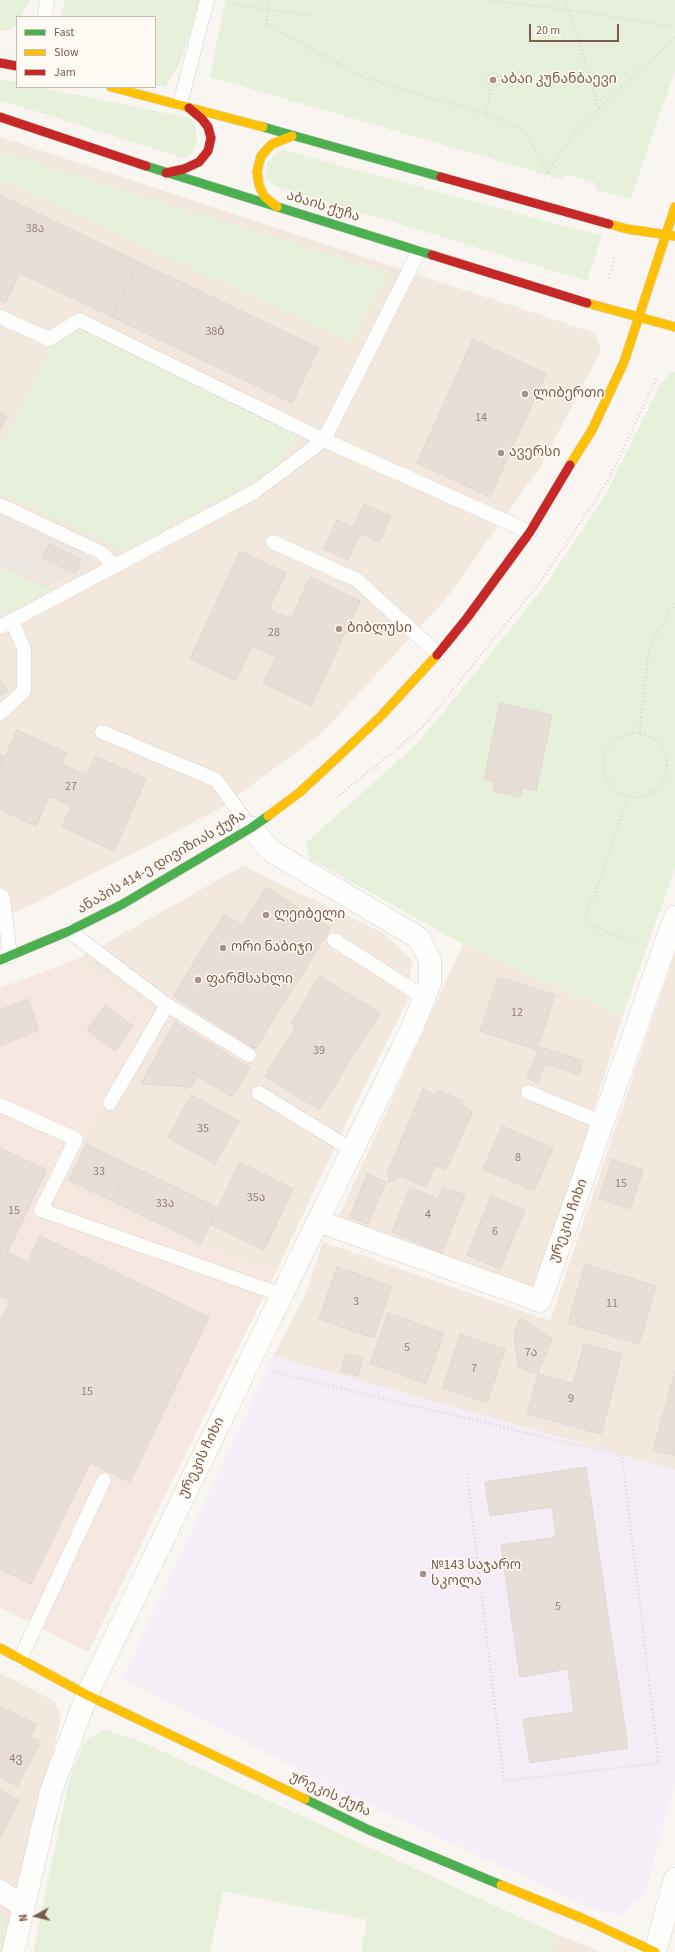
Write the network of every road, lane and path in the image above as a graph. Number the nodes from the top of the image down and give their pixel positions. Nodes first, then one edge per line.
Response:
1 (47, 0) edge
2 (207, 0) edge
3 (269, 0) edge
4 (485, 0) edge
5 (566, 0) edge
6 (268, 9) junction
7 (568, 10) junction
8 (45, 16) edge
9 (312, 16) dead end
10 (675, 27) edge
11 (675, 37) edge
12 (346, 54) dead end
13 (0, 64) edge
14 (340, 64) junction
15 (16, 66) edge
16 (492, 86) junction
17 (115, 88) edge
18 (184, 106) junction
19 (599, 108) junction
20 (485, 114) junction
21 (0, 117) edge
22 (292, 136) junction
23 (166, 173) junction
24 (547, 173) junction
25 (543, 180) dead end
26 (277, 207) junction
27 (675, 207) edge
28 (671, 235) edge
29 (618, 248) dead end
30 (419, 251) junction
31 (608, 278) dead end
32 (0, 317) edge
33 (639, 318) junction
34 (675, 327) edge
35 (324, 440) junction
36 (0, 505) edge
37 (530, 532) junction
38 (273, 542) dead end
39 (114, 566) junction
40 (675, 602) edge
41 (6, 624) edge
42 (438, 654) junction
43 (0, 713) edge
44 (102, 732) dead end
45 (639, 733) junction
46 (628, 797) junction
47 (251, 828) junction
48 (0, 895) edge
49 (675, 917) edge
50 (69, 931) junction
51 (334, 940) dead end
52 (664, 949) junction
53 (5, 958) edge
54 (425, 998) junction
55 (167, 1005) junction
56 (249, 1055) dead end
57 (528, 1092) dead end
58 (259, 1093) dead end
59 (110, 1103) dead end
60 (0, 1105) edge
61 (604, 1123) junction
62 (352, 1150) junction
63 (318, 1221) junction
64 (282, 1295) junction
65 (248, 1365) junction
66 (467, 1472) dead end
67 (104, 1480) dead end
68 (0, 1648) edge
69 (20, 1659) junction
70 (87, 1695) junction
71 (675, 1879) edge
72 (0, 1891) edge
73 (23, 1906) junction
74 (13, 1952) edge
75 (655, 1952) edge

1 - 8 lane
2 - 6 path
2 - 18 lane
3 - 6 path
4 - 7 path
5 - 7 path
6 - 9 path
6 - 14 path
7 - 10 path
7 - 19 path
11 - 19 path
12 - 14 path
13 - 15 street
14 - 20 path
16 - 16 path
16 - 20 path
17 - 18 street
18 - 22 street
18 - 23 street
19 - 24 path
20 - 24 path
21 - 23 street, აბაის ქუჩა
22 - 26 street
22 - 28 street
23 - 26 street, აბაის ქუჩა
24 - 25 path
26 - 30 street, აბაის ქუჩა
27 - 28 street, ანაპის 414-ე დივიზიას ქუჩა
28 - 33 street, ანაპის 414-ე დივიზიას ქუჩა
29 - 31 path
30 - 33 street, აბაის ქუჩა
30 - 35 lane
32 - 35 lane
33 - 34 street, აბაის ქუჩა
33 - 37 street, ანაპის 414-ე დივიზიას ქუჩა
35 - 37 lane
35 - 39 lane
36 - 39 lane
37 - 42 street, ანაპის 414-ე დივიზიას ქუჩა
38 - 42 lane
39 - 41 lane
40 - 45 path
41 - 43 lane
42 - 47 street, ანაპის 414-ე დივიზიას ქუჩა
44 - 47 lane
45 - 46 path
45 - 46 path
46 - 52 path
47 - 50 street, ანაპის 414-ე დივიზიას ქუჩა
47 - 54 street, ურეკის ჩიხი
48 - 53 lane
49 - 52 street, ურეკის ჩიხი
50 - 53 street, ანაპის 414-ე დივიზიას ქუჩა
50 - 55 lane
51 - 54 lane
52 - 61 street, ურეკის ჩიხი
54 - 62 street, ურეკის ჩიხი
55 - 56 lane
55 - 59 lane
57 - 61 lane
58 - 62 lane
60 - 64 lane
61 - 63 street, ურეკის ჩიხი
62 - 63 street, ურეკის ჩიხი
63 - 64 street, ურეკის ჩიხი
64 - 65 street, ურეკის ჩიხი
65 - 66 path
65 - 70 street, ურეკის ჩიხი
67 - 69 lane
68 - 69 street, ურეკის ქუჩა
69 - 70 street, ურეკის ქუჩა
70 - 73 street, ურეკის ჩიხი
70 - 75 street, ურეკის ქუჩა
71 - 75 street
72 - 73 street
73 - 74 street, ურეკის ჩიხი

